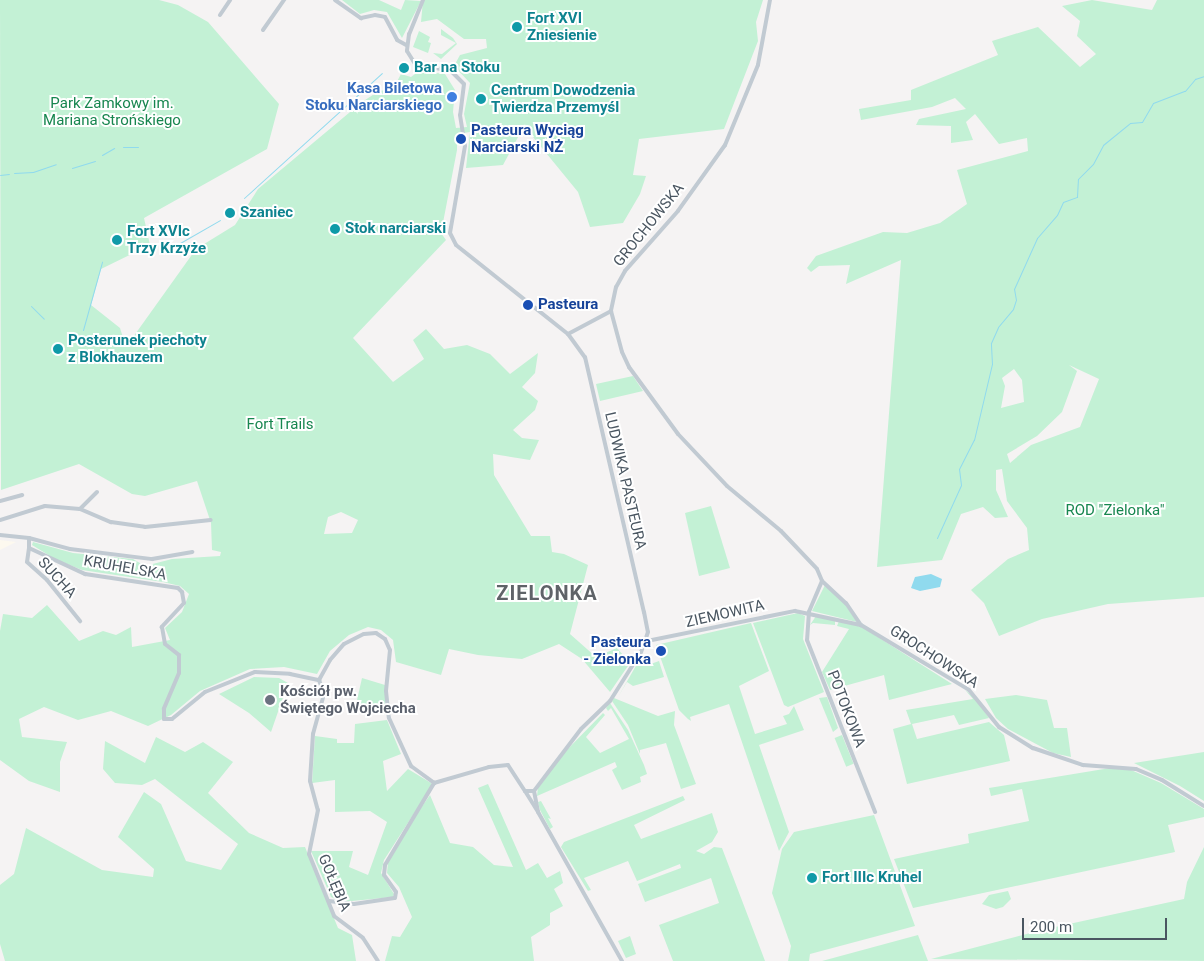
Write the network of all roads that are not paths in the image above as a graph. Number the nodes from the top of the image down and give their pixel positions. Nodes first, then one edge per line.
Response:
1 (230, 0) edge
2 (284, 0) edge
3 (335, 0) edge
4 (423, 0) edge
5 (770, 0) edge
6 (220, 15) dead end
7 (263, 30) dead end
8 (406, 46) junction
9 (611, 311) junction
10 (568, 334) junction
11 (97, 492) dead end
12 (22, 495) dead end
13 (0, 501) edge
14 (80, 509) junction
15 (0, 520) edge
16 (211, 520) dead end
17 (0, 535) edge
18 (29, 543) junction
19 (192, 552) dead end
20 (822, 582) junction
21 (809, 612) junction
22 (80, 621) dead end
23 (861, 625) junction
24 (647, 642) junction
25 (319, 680) junction
26 (434, 783) junction
27 (525, 791) junction
28 (534, 791) junction
29 (1204, 806) edge
30 (538, 812) junction
31 (875, 812) dead end
32 (329, 901) junction
33 (378, 961) edge
34 (622, 961) edge

1 - 6 street
2 - 7 street
3 - 8 street
4 - 8 street
5 - 9 street, GROCHOWSKA
8 - 10 street, LUDWIKA PASTEURA
9 - 10 street
9 - 20 street, GROCHOWSKA
10 - 24 street, LUDWIKA PASTEURA
11 - 14 street
12 - 13 street
14 - 15 street
14 - 16 street
17 - 18 street, KRUHELSKA
18 - 19 street
18 - 22 street, SUCHA
18 - 25 street, KRUHELSKA
20 - 21 street
20 - 23 street, GROCHOWSKA
21 - 23 street, GROCHOWSKA
21 - 24 street, ZIEMOWITA
21 - 31 street, POTOKOWA
23 - 29 street, GROCHOWSKA
24 - 28 street
25 - 26 street
25 - 32 street, GOŁĘBIA
26 - 27 street
26 - 32 street
27 - 28 street
27 - 30 street
28 - 30 street
30 - 34 street
32 - 33 street, GOŁĘBIA

